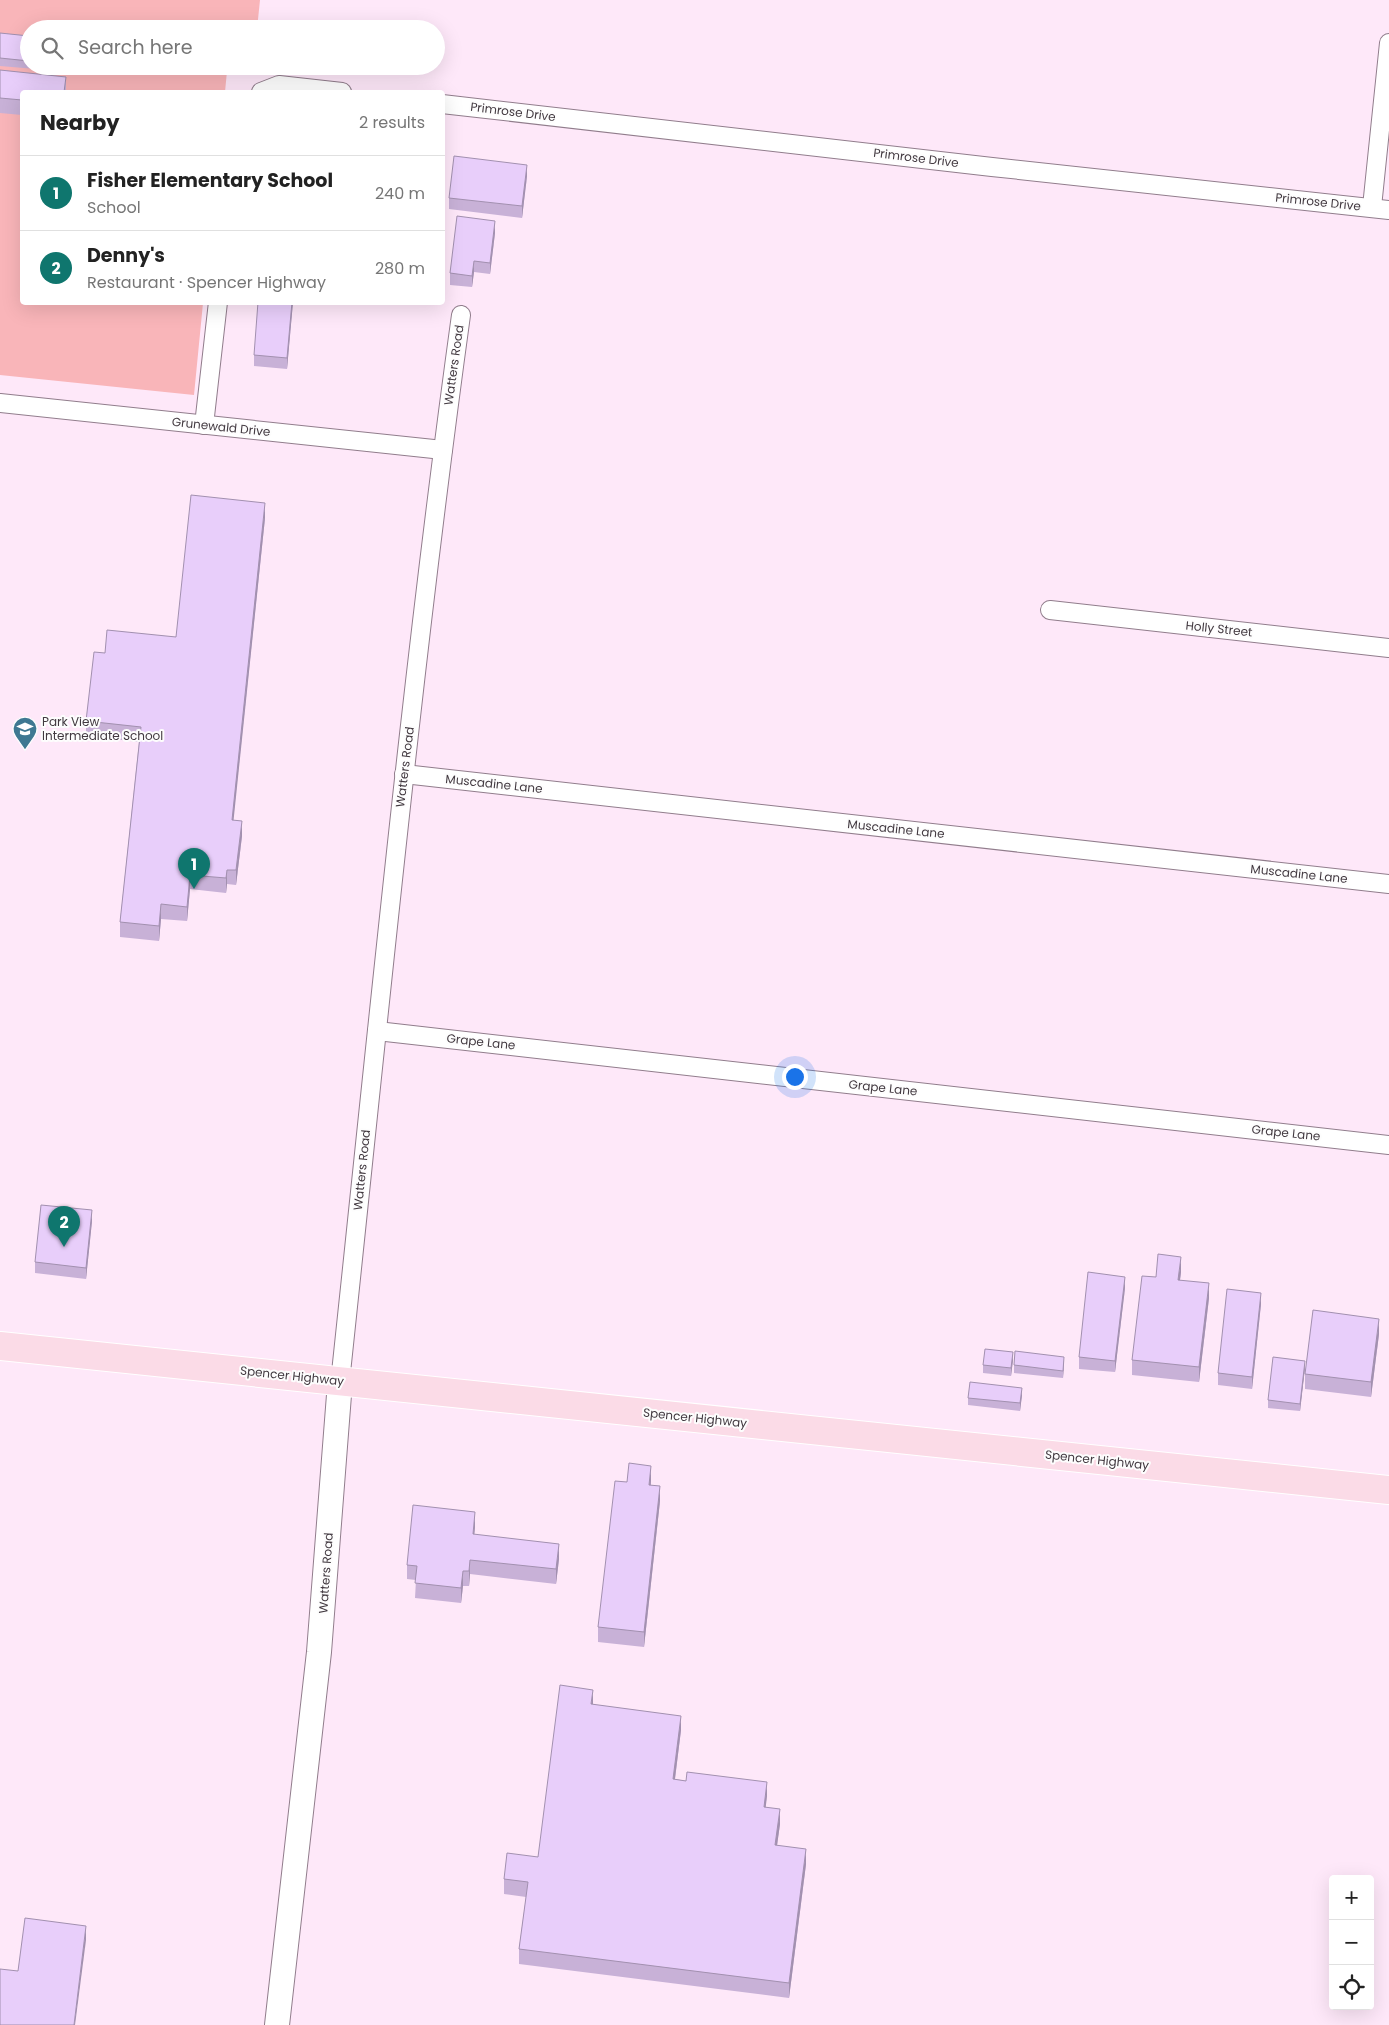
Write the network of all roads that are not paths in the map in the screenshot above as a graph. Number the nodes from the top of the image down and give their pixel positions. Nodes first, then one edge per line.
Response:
1 (1389, 43) edge
2 (265, 90) edge
3 (324, 90) edge
4 (445, 104) edge
5 (1380, 208) edge
6 (218, 305) edge
7 (461, 316) dead end
8 (0, 404) edge
9 (204, 425) junction
10 (442, 450) junction
11 (1050, 610) dead end
12 (1389, 648) edge
13 (404, 774) junction
14 (1389, 884) edge
15 (377, 1031) junction
16 (1389, 1145) edge
17 (0, 1346) edge
18 (340, 1382) junction
19 (1389, 1490) edge
20 (277, 2025) edge

1 - 5 street
2 - 3 street
4 - 5 street, Primrose Drive
6 - 9 street
7 - 10 street, Watters Road
8 - 9 street, Grunewald Drive
9 - 10 street, Grunewald Drive
10 - 13 street, Watters Road
11 - 12 street, Holly Street
13 - 14 street, Muscadine Lane
13 - 15 street, Watters Road
15 - 16 street, Grape Lane
15 - 18 street, Watters Road
17 - 18 main road, Spencer Highway
18 - 19 main road, Spencer Highway
18 - 20 street, Watters Road

